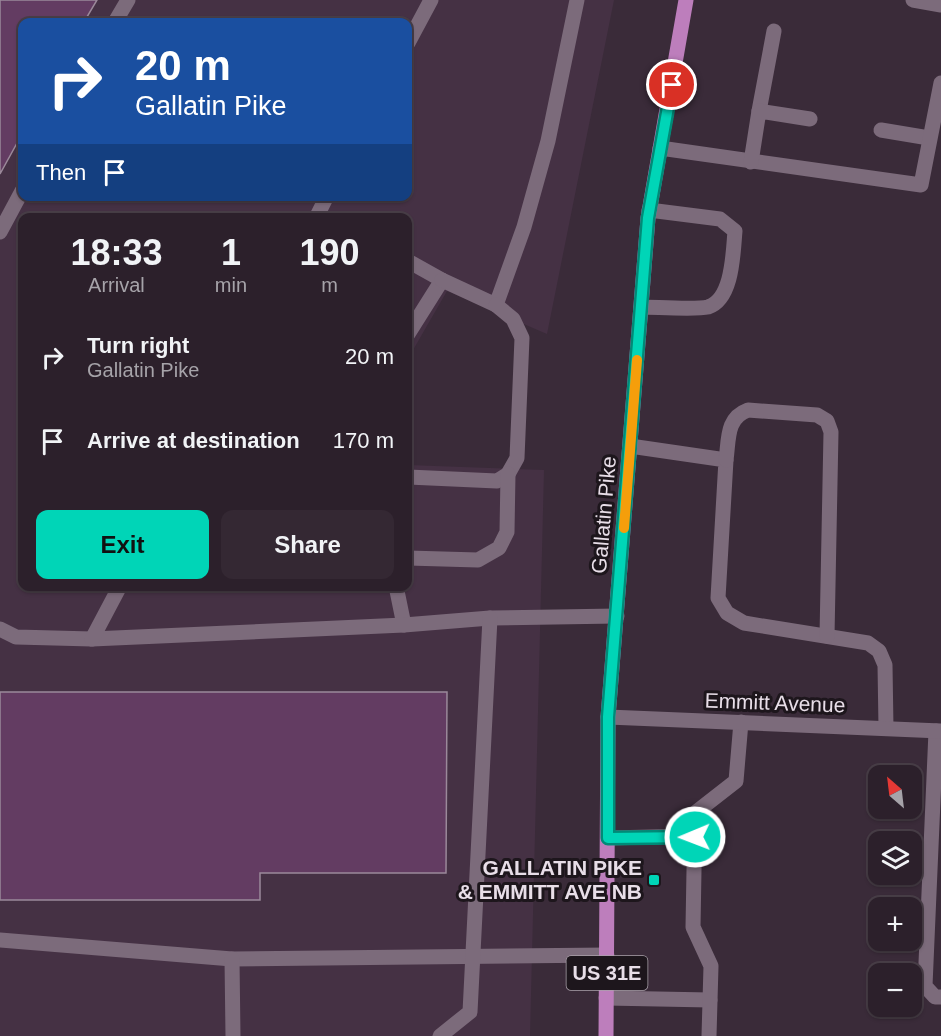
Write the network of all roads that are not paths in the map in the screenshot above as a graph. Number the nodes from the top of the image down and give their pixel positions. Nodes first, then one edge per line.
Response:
1 (128, 0) edge
2 (431, 0) edge
3 (577, 0) edge
4 (686, 0) edge
5 (913, 0) edge
6 (941, 5) edge
7 (117, 18) edge
8 (774, 31) dead end
9 (412, 36) edge
10 (941, 83) edge
11 (759, 111) junction
12 (810, 119) dead end
13 (881, 130) dead end
14 (929, 138) junction
15 (660, 148) junction
16 (751, 162) junction
17 (18, 198) edge
18 (649, 210) junction
19 (0, 232) edge
20 (412, 263) edge
21 (442, 280) junction
22 (496, 305) junction
23 (641, 307) junction
24 (412, 328) edge
25 (630, 446) junction
26 (726, 460) junction
27 (508, 474) junction
28 (412, 477) edge
29 (412, 558) edge
30 (117, 591) edge
31 (397, 591) edge
32 (617, 616) junction
33 (490, 618) junction
34 (404, 625) junction
35 (0, 629) edge
36 (827, 636) junction
37 (92, 639) junction
38 (608, 717) junction
39 (741, 722) junction
40 (885, 728) junction
41 (939, 731) edge
42 (695, 837) junction
43 (608, 838) junction
44 (0, 940) edge
45 (607, 955) junction
46 (472, 957) junction
47 (232, 959) junction
48 (941, 997) edge
49 (606, 998) junction
50 (710, 1000) junction
51 (233, 1036) edge
52 (440, 1036) edge
53 (606, 1036) edge
54 (709, 1036) edge

1 - 7 street
2 - 9 street
3 - 22 street
4 - 15 main road, Gallatin Pike / US 31E
5 - 6 street
8 - 11 street
10 - 14 street
11 - 12 street
11 - 16 street
13 - 14 street
14 - 16 street
15 - 16 street
15 - 18 main road, Gallatin Pike / US 31E
17 - 19 street
18 - 23 main road, Gallatin Pike / US 31E
18 - 23 street
20 - 21 street
21 - 22 street
21 - 24 street
22 - 27 street
23 - 25 main road, Gallatin Pike / US 31E
25 - 26 street
25 - 32 main road, Gallatin Pike / US 31E
26 - 36 street
26 - 36 street
27 - 28 street
27 - 29 street
30 - 37 street
31 - 34 street
32 - 33 street
32 - 38 main road, Gallatin Pike / US 31E
33 - 34 street
33 - 46 street
34 - 37 street
35 - 37 street
36 - 40 street
38 - 39 street, Emmitt Avenue
38 - 43 main road, Gallatin Pike / US 31E
39 - 40 street, Emmitt Avenue
39 - 42 street
40 - 41 street, Emmitt Avenue
41 - 48 street
42 - 43 street
42 - 50 street
43 - 45 main road, Gallatin Pike / US 31E
44 - 47 street
45 - 46 street
45 - 49 main road, Gallatin Pike / US 31E
46 - 47 street
46 - 52 street
47 - 51 street
49 - 50 street
49 - 53 main road, Gallatin Pike / US 31E
50 - 54 street

